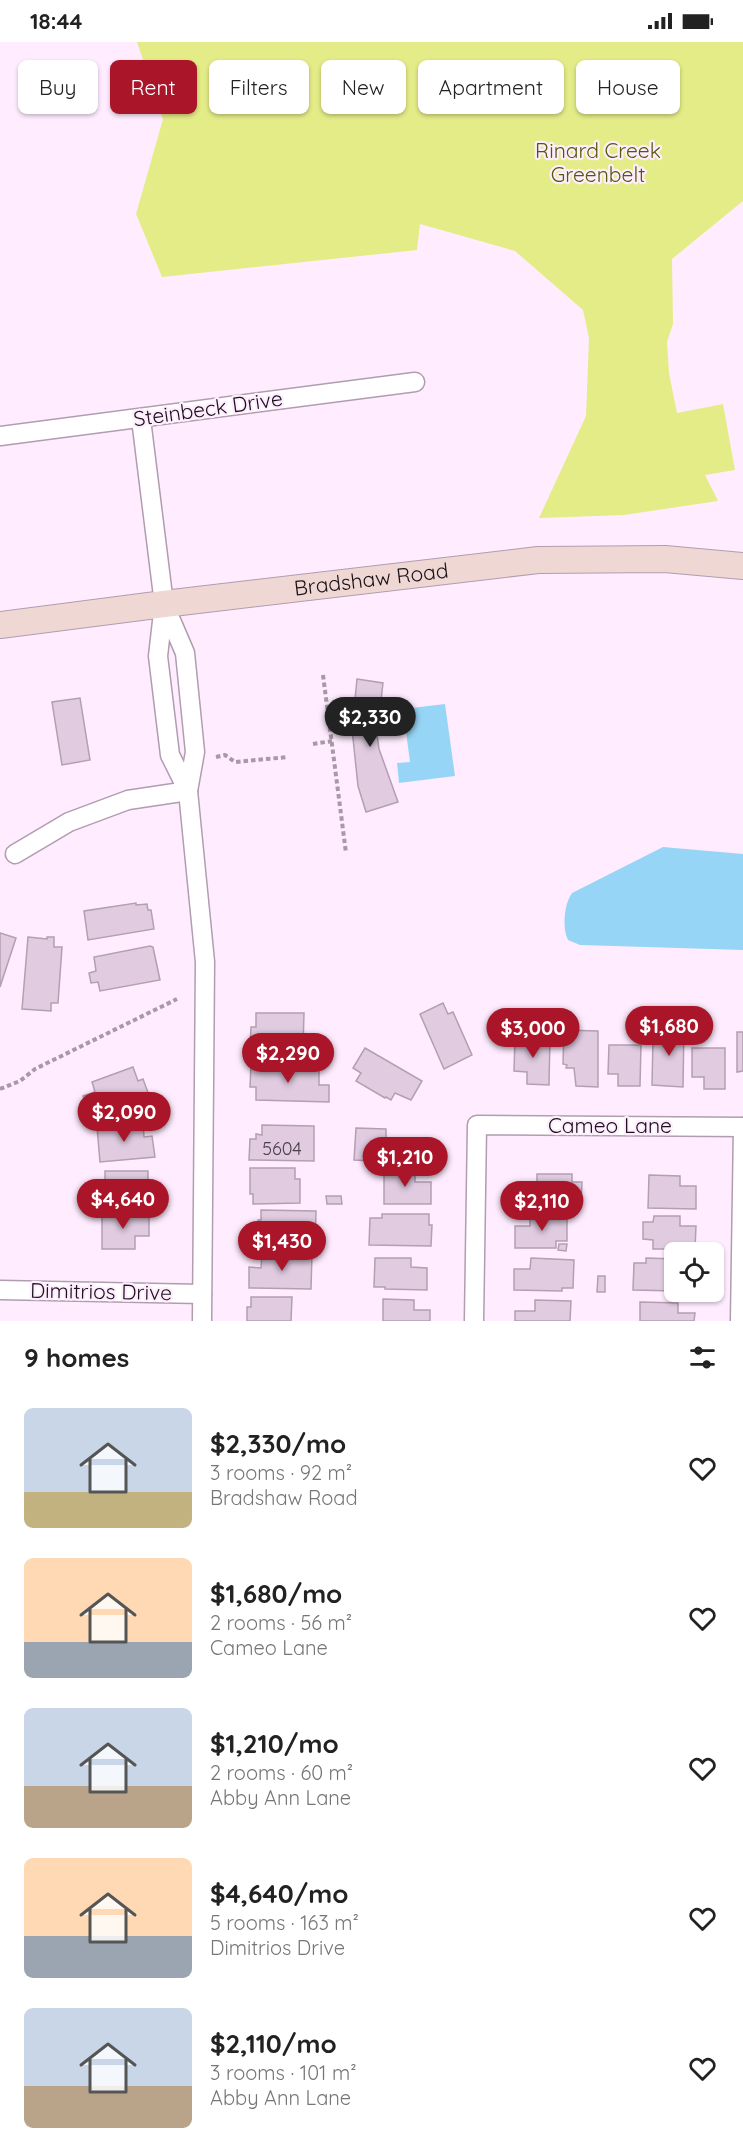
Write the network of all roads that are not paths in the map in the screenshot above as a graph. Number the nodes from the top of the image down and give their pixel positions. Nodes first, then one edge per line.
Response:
1 (415, 382) dead end
2 (141, 419) junction
3 (0, 436) edge
4 (743, 566) edge
5 (164, 604) junction
6 (0, 625) edge
7 (188, 791) junction
8 (15, 854) dead end
9 (743, 1127) edge
10 (0, 1290) edge
11 (202, 1294) junction
12 (202, 1321) edge
13 (474, 1321) edge
14 (740, 1321) edge

1 - 2 street, Steinbeck Drive
2 - 3 street, Steinbeck Drive
2 - 5 street
4 - 5 street, Bradshaw Road
5 - 6 street, Bradshaw Road
5 - 7 street
5 - 7 street
7 - 8 street
7 - 11 street
9 - 13 street, Cameo Lane
9 - 14 street
10 - 11 street, Dimitrios Drive
11 - 12 street

